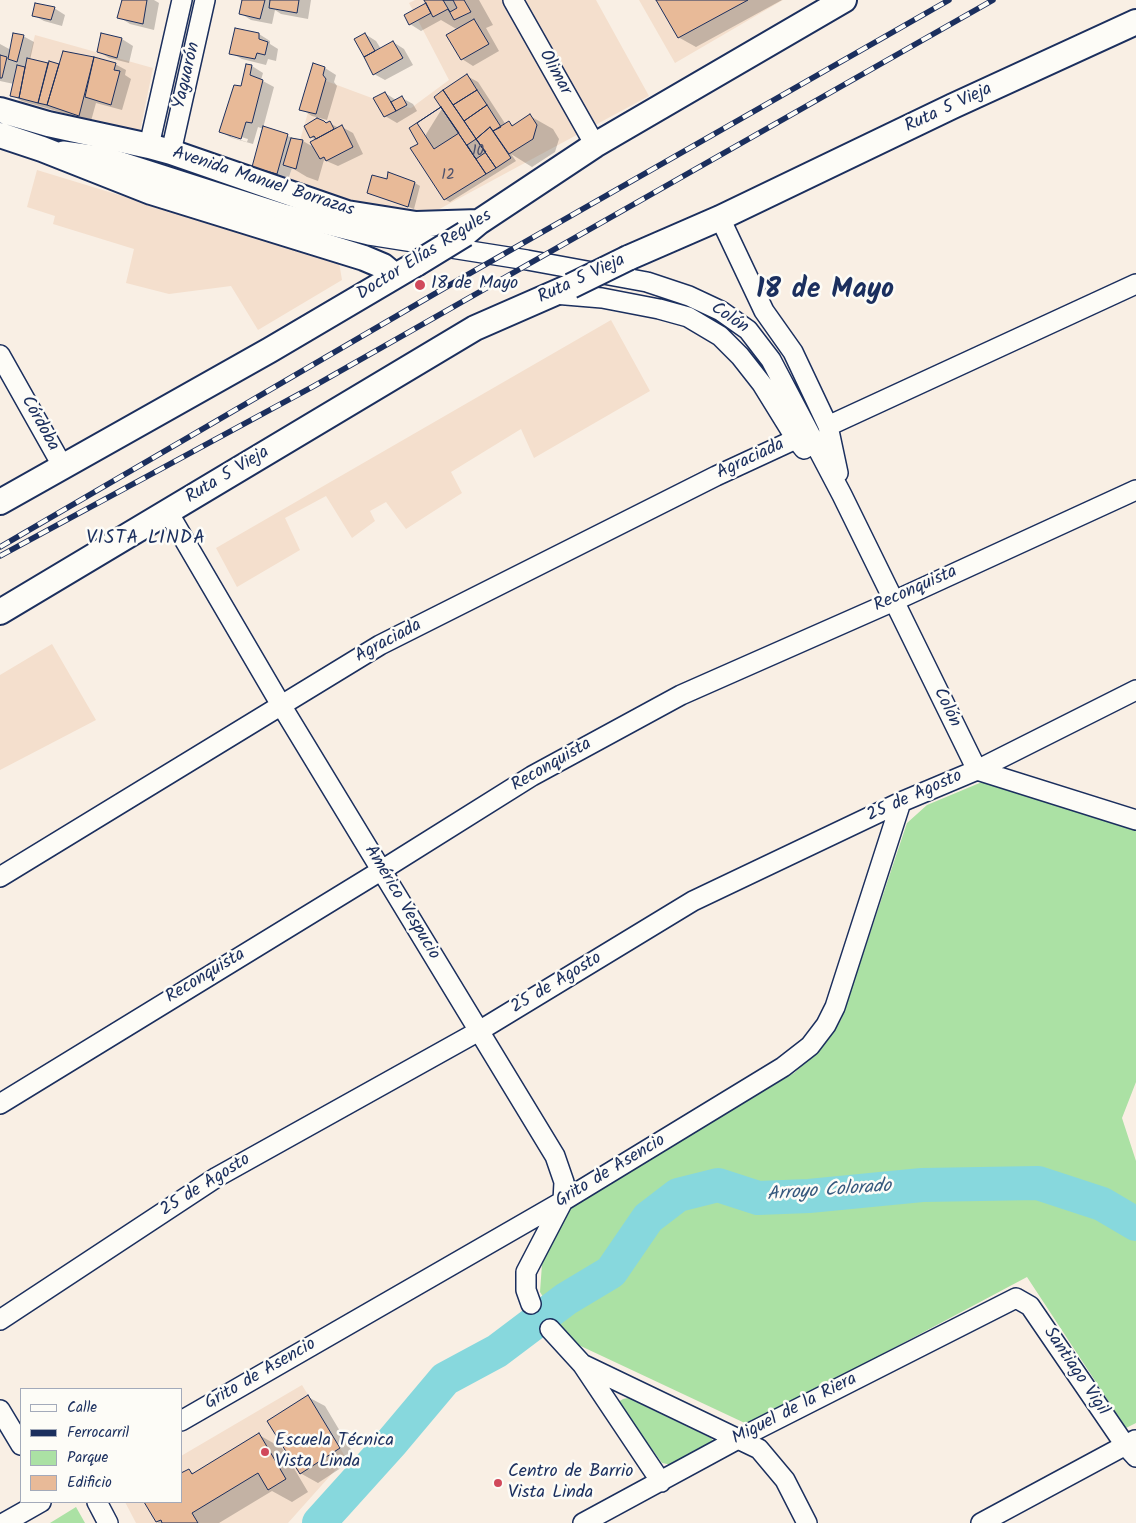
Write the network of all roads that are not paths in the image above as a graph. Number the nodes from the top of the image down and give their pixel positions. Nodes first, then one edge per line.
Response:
1 (182, 0) edge
2 (205, 0) edge
3 (513, 0) edge
4 (844, 0) edge
5 (1136, 22) edge
6 (0, 110) edge
7 (48, 124) junction
8 (0, 135) edge
9 (595, 145) junction
10 (149, 146) junction
11 (42, 149) junction
12 (171, 152) junction
13 (106, 157) junction
14 (720, 218) junction
15 (472, 228) junction
16 (527, 260) joint
17 (395, 276) junction
18 (1136, 284) edge
19 (562, 290) junction
20 (0, 355) edge
21 (828, 426) junction
22 (796, 439) junction
23 (62, 467) junction
24 (1136, 490) edge
25 (842, 495) junction
26 (0, 502) edge
27 (168, 512) junction
28 (894, 601) junction
29 (0, 612) edge
30 (1136, 690) edge
31 (281, 705) junction
32 (977, 770) junction
33 (901, 802) junction
34 (1136, 820) edge
35 (382, 870) junction
36 (0, 876) edge
37 (479, 1031) junction
38 (0, 1104) edge
39 (563, 1201) junction
40 (1008, 1300) joint
41 (531, 1304) dead end
42 (0, 1320) edge
43 (550, 1329) dead end
44 (582, 1364) junction
45 (0, 1410) edge
46 (182, 1420) edge
47 (738, 1439) junction
48 (20, 1442) edge
49 (1132, 1447) edge
50 (660, 1482) junction
51 (39, 1503) edge
52 (98, 1503) edge
53 (1014, 1515) edge
54 (4, 1523) edge
55 (108, 1523) edge
56 (583, 1523) edge
57 (807, 1523) edge
58 (980, 1523) edge

1 - 10 street, Yaguarón
2 - 12 street, Yaguarón
3 - 9 street, Olimar
4 - 9 street, Doctor Elías Regules
5 - 14 street, Ruta 5 Vieja
6 - 7 street, Avenida Manuel Borrazas
7 - 10 street, Avenida Manuel Borrazas
7 - 13 street, Avenida Manuel Borrazas
8 - 11 street, Avenida Manuel Borrazas
9 - 15 street, Doctor Elías Regules
10 - 12 street, Avenida Manuel Borrazas
11 - 13 street, Avenida Manuel Borrazas
11 - 17 street, Avenida Manuel Borrazas
12 - 15 street, Avenida Manuel Borrazas
13 - 16 street, Avenida Manuel Borrazas
14 - 19 street, Ruta 5 Vieja, bridge
14 - 21 street, Colón
15 - 17 street, Doctor Elías Regules, bridge
16 - 25 street, Colón
17 - 23 street, Doctor Elías Regules
18 - 21 street
19 - 22 street, Colón
19 - 27 street, Ruta 5 Vieja
20 - 23 street, Córdoba
21 - 25 street, Colón
22 - 25 street, Colón
22 - 31 street, Agraciada
23 - 26 street, Doctor Elías Regules
24 - 28 street, Reconquista
25 - 28 street, Colón
27 - 29 street, Ruta 5 Vieja
27 - 31 street, Américo Vespucio
28 - 32 street, Colón
28 - 35 street, Reconquista
30 - 32 street, 25 de Agosto
31 - 35 street, Américo Vespucio
31 - 36 street, Agraciada
32 - 33 street, 25 de Agosto
32 - 34 street
33 - 37 street, 25 de Agosto
33 - 39 street, Grito de Asencio
35 - 37 street, Américo Vespucio
35 - 38 street, Reconquista
37 - 39 street, Américo Vespucio
37 - 42 street, 25 de Agosto
39 - 41 street, Américo Vespucio
39 - 46 street, Grito de Asencio
40 - 47 street, Miguel de la Riera
40 - 49 street, Santiago Vigil
43 - 44 street
44 - 47 street
44 - 50 street
45 - 48 street
47 - 50 street, Miguel de la Riera
47 - 57 street
49 - 53 street
50 - 56 street, Miguel de la Riera
51 - 54 street
52 - 55 street
53 - 58 street

